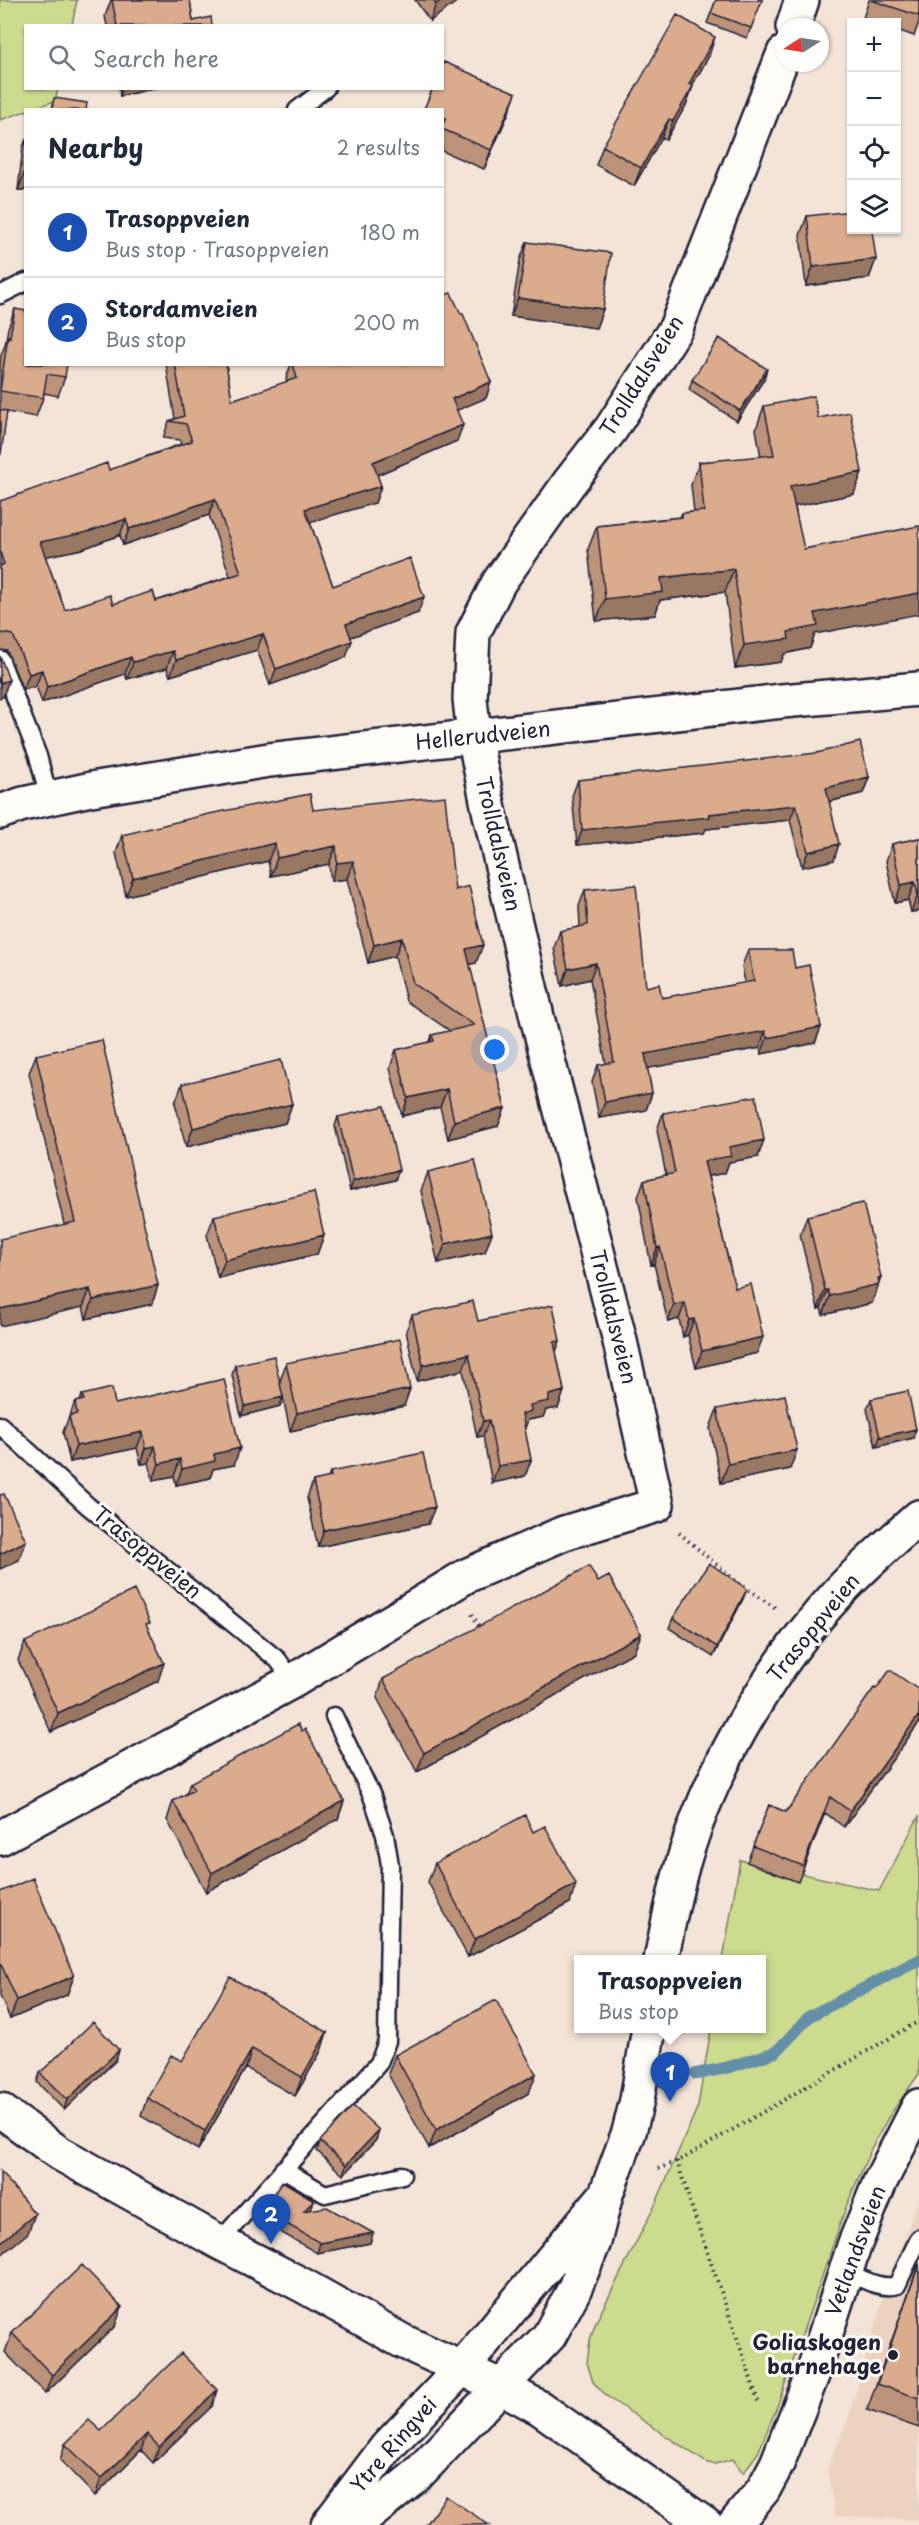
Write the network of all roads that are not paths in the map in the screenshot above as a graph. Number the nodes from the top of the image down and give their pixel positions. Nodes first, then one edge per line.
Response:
1 (802, 0) edge
2 (796, 18) edge
3 (777, 72) edge
4 (323, 90) edge
5 (300, 108) edge
6 (24, 283) edge
7 (0, 296) edge
8 (0, 659) edge
9 (919, 689) edge
10 (474, 736) junction
11 (49, 798) junction
12 (0, 812) edge
13 (0, 1425) edge
14 (919, 1516) edge
15 (293, 1681) junction
16 (334, 1716) dead end
17 (0, 1839) edge
18 (662, 1955) edge
19 (648, 2033) edge
20 (919, 2106) edge
21 (0, 2110) edge
22 (284, 2169) junction
23 (402, 2175) dead end
24 (606, 2194) junction
25 (919, 2238) edge
26 (219, 2242) junction
27 (846, 2272) junction
28 (462, 2368) junction
29 (500, 2386) junction
30 (328, 2525) edge
31 (356, 2525) edge
32 (706, 2525) edge
33 (734, 2525) edge

1 - 2 street
3 - 10 street, Trolldalsveien
4 - 5 lane
6 - 7 lane
8 - 11 lane
9 - 10 street, Hellerudveien
10 - 11 street, Hellerudveien
10 - 15 street, Trolldalsveien
11 - 12 street, Hellerudveien
13 - 15 lane, Trasoppveien
14 - 18 street, Trasoppveien
15 - 17 street
16 - 22 lane
19 - 24 street
20 - 27 street, Vetlandsveien
21 - 26 street
22 - 23 lane
22 - 26 lane
24 - 28 street
24 - 29 street
25 - 27 lane
26 - 28 street
27 - 33 street, Vetlandsveien
28 - 29 street
28 - 30 street, Ytre Ringvei
29 - 31 street, Ytre Ringvei
29 - 32 street

